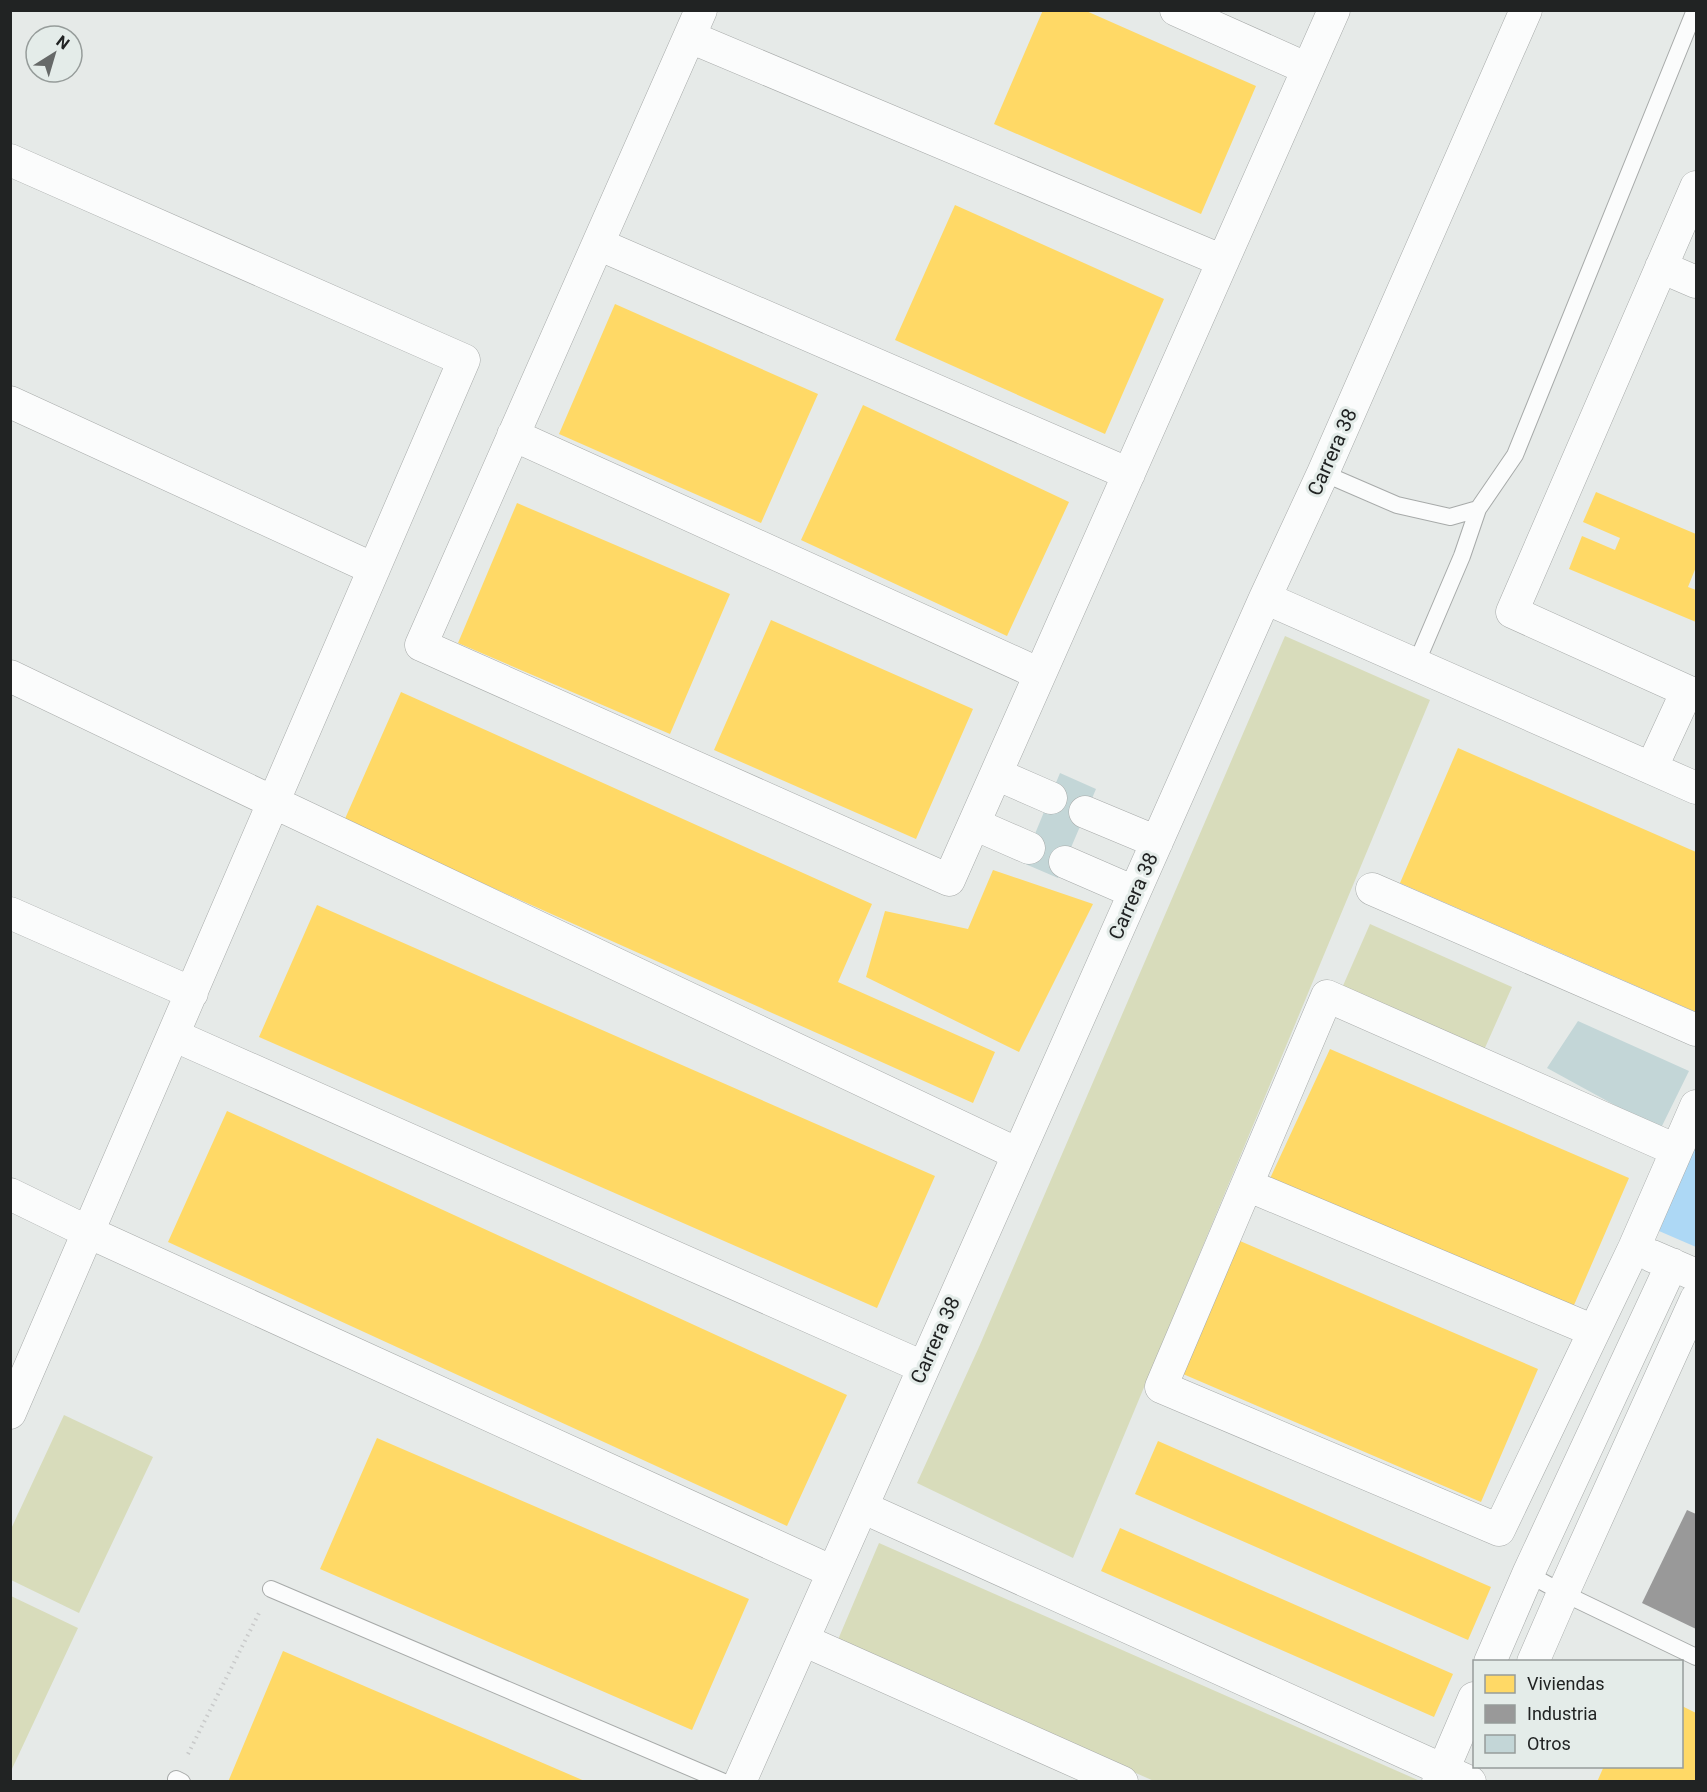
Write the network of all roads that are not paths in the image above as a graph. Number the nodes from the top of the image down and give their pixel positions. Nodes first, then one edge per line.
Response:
1 (1176, 10) edge
2 (1334, 10) edge
3 (1526, 10) edge
4 (1695, 10) edge
5 (695, 24) edge
6 (1308, 69) junction
7 (10, 160) edge
8 (1696, 187) edge
9 (598, 244) junction
10 (1223, 261) junction
11 (1661, 267) junction
12 (1696, 282) edge
13 (10, 402) edge
14 (513, 435) junction
15 (1323, 473) junction
16 (1129, 474) junction
17 (1478, 509) junction
18 (374, 569) junction
19 (1265, 598) junction
20 (1416, 664) junction
21 (1040, 674) junction
22 (10, 676) edge
23 (1692, 693) edge
24 (1652, 767) junction
25 (996, 774) junction
26 (1696, 788) edge
27 (1050, 798) dead end
28 (273, 802) junction
29 (1086, 813) dead end
30 (974, 824) junction
31 (1157, 842) junction
32 (1029, 848) dead end
33 (1065, 862) dead end
34 (1372, 889) dead end
35 (1134, 892) junction
36 (10, 913) edge
37 (192, 993) junction
38 (1696, 1030) edge
39 (173, 1035) junction
40 (1696, 1106) edge
41 (1676, 1150) junction
42 (1018, 1154) junction
43 (1247, 1185) junction
44 (10, 1194) edge
45 (88, 1232) junction
46 (1634, 1248) junction
47 (1684, 1269) edge
48 (1696, 1299) edge
49 (1594, 1331) junction
50 (924, 1367) junction
51 (10, 1413) edge
52 (862, 1507) junction
53 (832, 1572) junction
54 (1528, 1574) junction
55 (271, 1588) road end
56 (1563, 1593) junction
57 (803, 1640) junction
58 (1696, 1657) edge
59 (1491, 1660) edge
60 (1534, 1660) edge
61 (1473, 1701) edge
62 (1488, 1768) edge
63 (1451, 1778) edge
64 (724, 1782) edge
65 (740, 1782) edge
66 (1122, 1782) edge
67 (1482, 1782) edge

1 - 6 street
2 - 6 street
3 - 15 street, Carrera 38
4 - 17 lane
5 - 9 street
5 - 10 street
6 - 10 street
7 - 18 street
8 - 11 street
9 - 14 street
9 - 16 street
10 - 16 street
11 - 12 street
11 - 23 street
13 - 18 street
14 - 21 street
14 - 30 street
15 - 17 lane
15 - 19 street, Carrera 38
16 - 21 street
17 - 20 lane
18 - 28 street
19 - 20 street
19 - 31 street, Carrera 38
20 - 24 street
21 - 25 street
22 - 28 street
23 - 24 street
24 - 26 street
25 - 27 street
25 - 30 street
28 - 37 street
28 - 42 street
29 - 31 street
30 - 32 street
31 - 35 street, Carrera 38
33 - 35 street
34 - 38 street
35 - 42 street, Carrera 38
36 - 37 street
37 - 39 street
39 - 45 street
39 - 50 street
40 - 41 street
41 - 43 street
41 - 46 street
42 - 50 street, Carrera 38
43 - 49 street
43 - 49 street
44 - 45 street
45 - 51 street
45 - 53 street
46 - 47 street
46 - 49 street
47 - 54 street
48 - 56 street
50 - 52 street, Carrera 38
52 - 53 street, Carrera 38
52 - 63 street
53 - 57 street, Carrera 38
54 - 56 lane
54 - 59 street
55 - 64 lane
56 - 58 lane
56 - 60 street
57 - 65 street, Carrera 38
57 - 66 street
61 - 63 street
62 - 67 street

